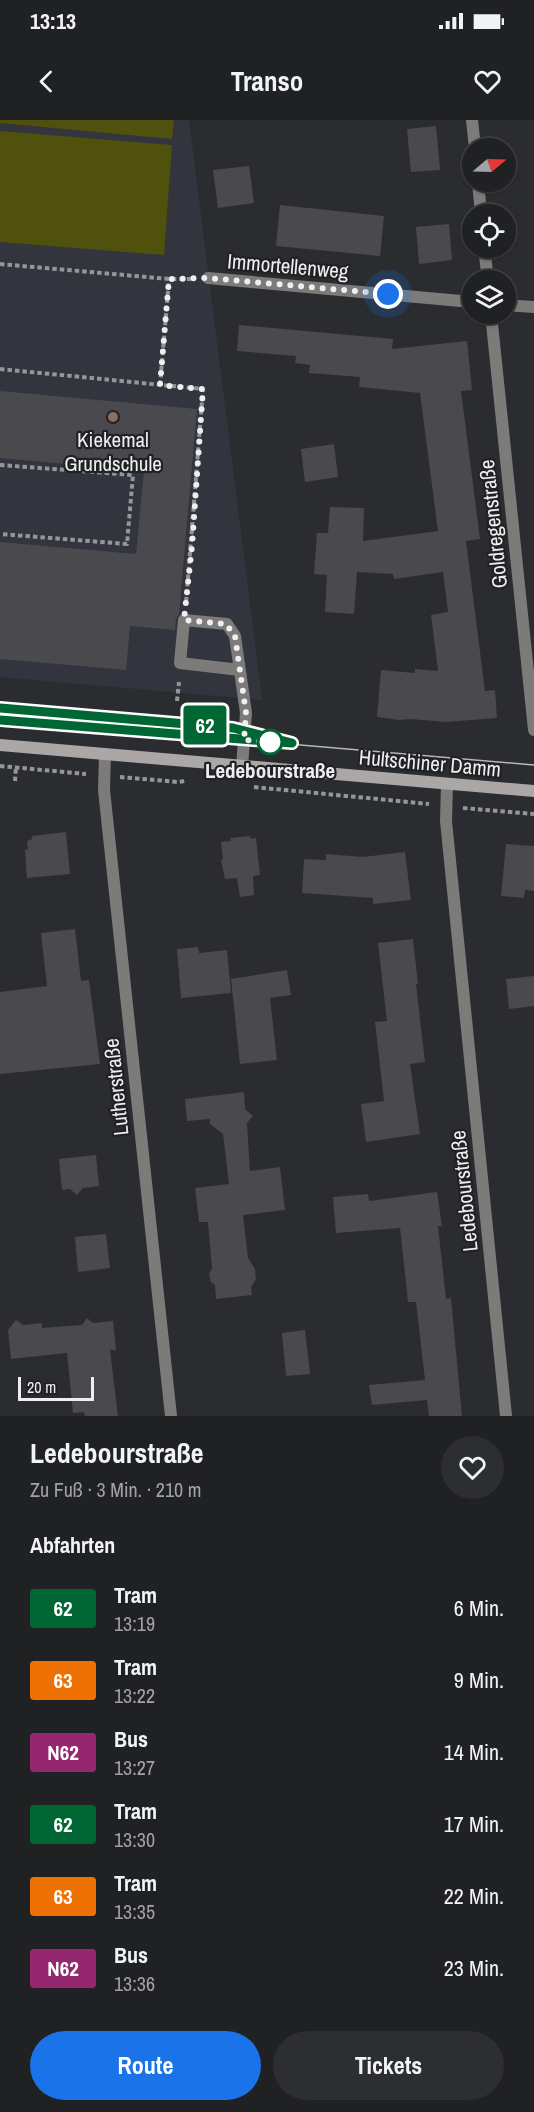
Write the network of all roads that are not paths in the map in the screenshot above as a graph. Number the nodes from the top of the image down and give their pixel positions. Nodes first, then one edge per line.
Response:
1 (472, 120) edge
2 (474, 138) edge
3 (208, 278) road end
4 (462, 301) edge
5 (516, 306) edge
6 (534, 307) edge
7 (492, 324) edge
8 (240, 670) junction
9 (534, 730) edge
10 (0, 745) edge
11 (105, 754) junction
12 (242, 767) junction
13 (447, 784) junction
14 (534, 791) edge
15 (171, 1416) edge
16 (506, 1416) edge

1 - 2 street
3 - 4 street, Immortellenweg
5 - 6 street
7 - 9 street, Goldregenstraße
8 - 8 street
8 - 12 street
10 - 11 main road, Hultschiner Damm
11 - 12 main road, Hultschiner Damm
11 - 15 street, Lutherstraße
12 - 13 main road, Hultschiner Damm
13 - 14 main road, Hultschiner Damm
13 - 16 street, Ledebourstraße

